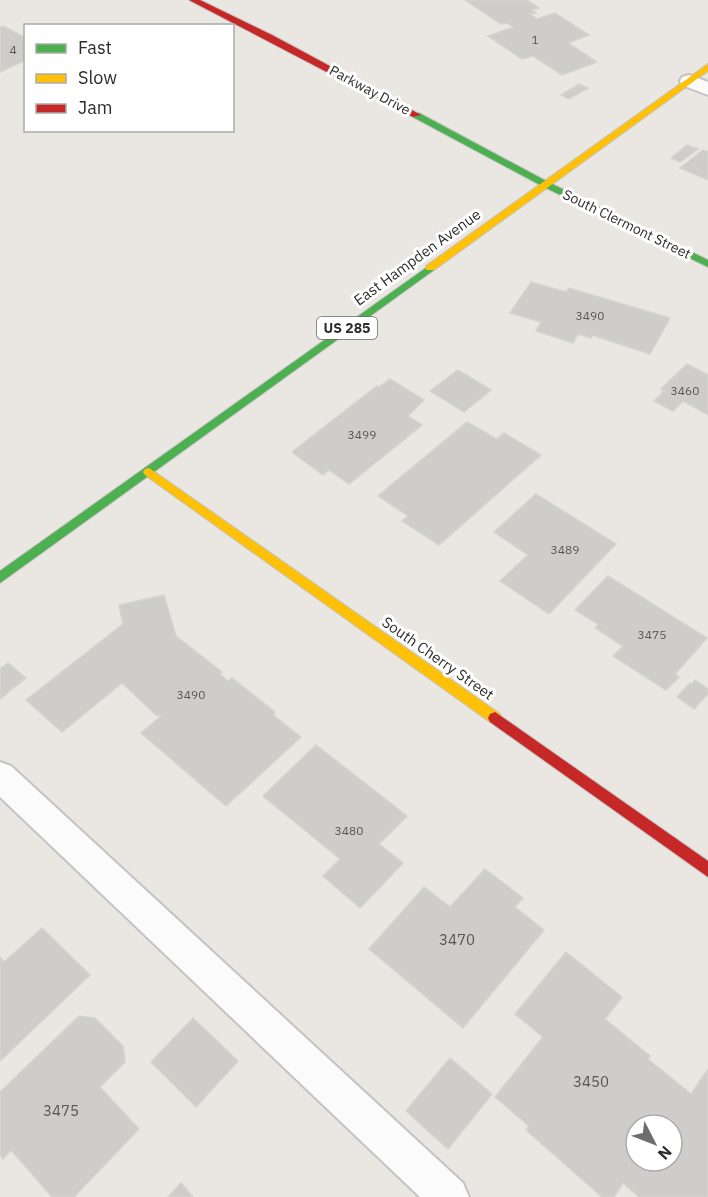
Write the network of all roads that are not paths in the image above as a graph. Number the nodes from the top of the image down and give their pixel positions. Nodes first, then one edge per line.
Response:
1 (193, 0) edge
2 (708, 67) edge
3 (689, 81) junction
4 (708, 89) edge
5 (545, 184) junction
6 (708, 264) edge
7 (149, 472) junction
8 (0, 578) edge
9 (0, 776) edge
10 (708, 870) edge
11 (449, 1197) edge

1 - 5 main road, Parkway Drive
2 - 3 main road, East Hampden Avenue / US 285
3 - 4 lane
3 - 5 main road, East Hampden Avenue / US 285
5 - 6 main road, South Clermont Street
5 - 7 main road, East Hampden Avenue / US 285
7 - 8 main road, East Hampden Avenue / US 285
7 - 10 main road, South Cherry Street
9 - 11 lane

